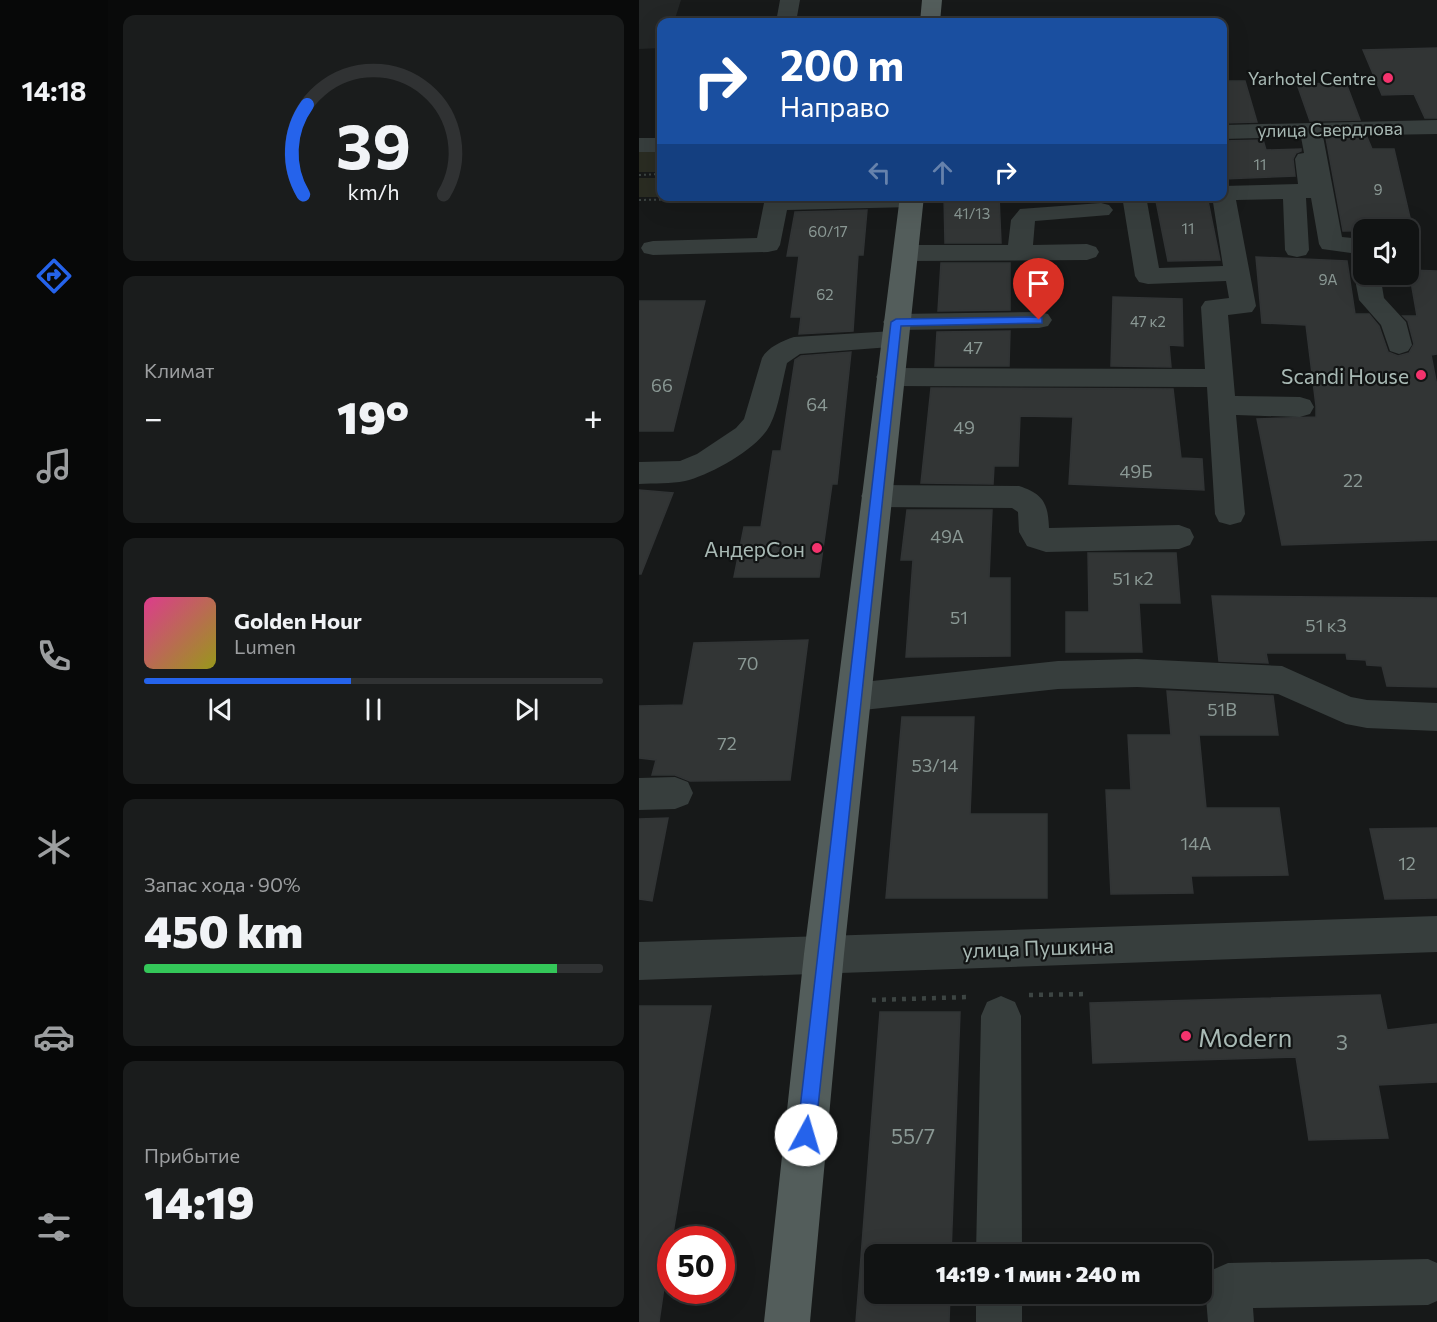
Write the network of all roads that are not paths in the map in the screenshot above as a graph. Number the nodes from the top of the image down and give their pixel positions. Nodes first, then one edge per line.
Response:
1 (790, 0) edge
2 (932, 0) edge
3 (787, 18) edge
4 (930, 18) edge
5 (1437, 127) edge
6 (1306, 130) junction
7 (1227, 132) edge
8 (657, 144) edge
9 (639, 145) edge
10 (1294, 191) junction
11 (1227, 193) edge
12 (830, 201) edge
13 (912, 201) edge
14 (1135, 201) edge
15 (1224, 201) edge
16 (1101, 210) dead end
17 (1353, 245) edge
18 (653, 248) dead end
19 (1297, 250) dead end
20 (1020, 252) junction
21 (1087, 252) dead end
22 (905, 253) junction
23 (1237, 273) junction
24 (1369, 285) edge
25 (1039, 320) dead end
26 (895, 331) junction
27 (1399, 345) dead end
28 (890, 377) junction
29 (1221, 392) junction
30 (1300, 407) dead end
31 (639, 473) edge
32 (876, 496) junction
33 (1230, 514) dead end
34 (1179, 537) dead end
35 (854, 697) junction
36 (1437, 717) edge
37 (675, 793) dead end
38 (639, 794) edge
39 (1437, 933) edge
40 (824, 954) junction
41 (639, 961) edge
42 (1001, 1016) dead end
43 (999, 1244) edge
44 (1428, 1282) dead end
45 (999, 1304) edge
46 (787, 1322) edge
47 (999, 1322) edge
48 (1231, 1322) edge

1 - 3 street
2 - 4 main road
5 - 6 street, улица Свердлова
6 - 7 street, улица Свердлова
6 - 10 street
6 - 17 street
8 - 9 street
10 - 11 street
10 - 19 street
12 - 18 street
13 - 22 main road
14 - 23 street
15 - 23 street
16 - 20 street
20 - 21 street
20 - 22 street
22 - 26 main road
23 - 29 street
24 - 27 street
25 - 26 street
26 - 28 main road
26 - 31 street
28 - 29 street
28 - 32 main road
29 - 30 street
29 - 33 street
32 - 34 street
32 - 35 main road
35 - 36 street
35 - 40 main road
37 - 38 street
39 - 40 street, улица Пушкина
40 - 41 street, улица Пушкина
40 - 46 main road
42 - 43 street
44 - 48 street
45 - 47 street

